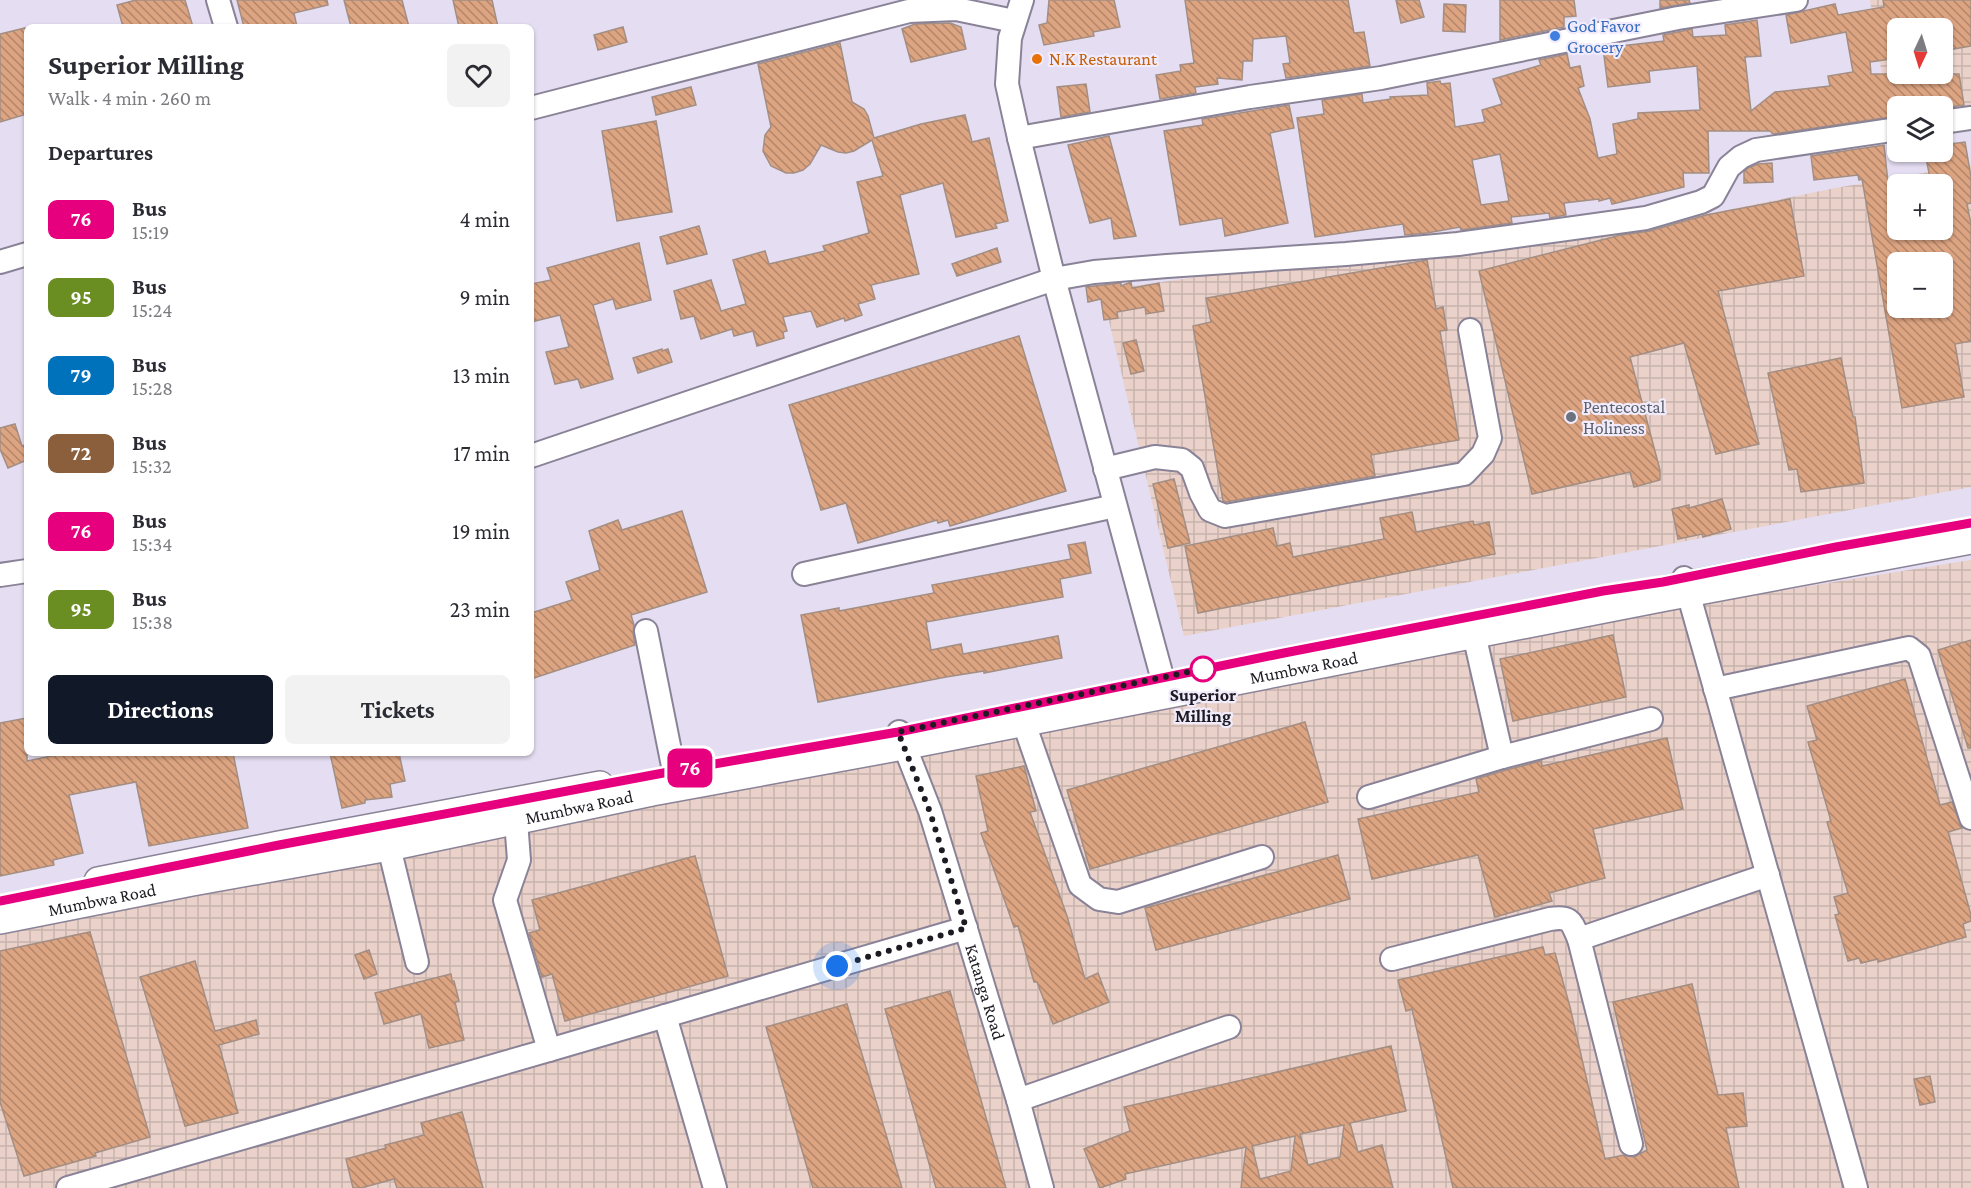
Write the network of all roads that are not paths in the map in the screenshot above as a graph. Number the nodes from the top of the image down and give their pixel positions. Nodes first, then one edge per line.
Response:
1 (218, 0) edge
2 (1022, 0) edge
3 (1796, 0) edge
4 (1764, 2) edge
5 (1014, 21) junction
6 (225, 24) edge
7 (534, 107) edge
8 (1971, 118) edge
9 (1953, 120) edge
10 (1887, 131) edge
11 (1019, 138) junction
12 (24, 256) edge
13 (0, 262) edge
14 (1054, 279) junction
15 (1470, 330) dead end
16 (534, 455) edge
17 (1105, 469) junction
18 (1115, 506) junction
19 (1971, 523) edge
20 (1971, 540) edge
21 (24, 571) edge
22 (804, 574) dead end
23 (0, 575) edge
24 (1686, 585) junction
25 (646, 631) dead end
26 (1474, 634) junction
27 (1165, 686) junction
28 (1715, 689) junction
29 (1651, 719) dead end
30 (1024, 723) junction
31 (901, 739) junction
32 (1502, 757) junction
33 (674, 771) junction
34 (1369, 796) dead end
35 (1971, 818) edge
36 (516, 821) junction
37 (388, 847) junction
38 (1262, 858) dead end
39 (1768, 875) junction
40 (0, 901) edge
41 (0, 920) edge
42 (966, 928) junction
43 (1579, 939) junction
44 (1392, 959) dead end
45 (417, 962) dead end
46 (665, 1016) junction
47 (1229, 1027) dead end
48 (549, 1050) junction
49 (1018, 1100) junction
50 (1631, 1144) dead end
51 (68, 1188) edge
52 (715, 1188) edge
53 (1042, 1188) edge
54 (1856, 1188) edge

1 - 6 street
2 - 5 street
3 - 4 street
4 - 11 street
5 - 7 street
5 - 11 street
8 - 9 street
10 - 14 street
11 - 14 street
12 - 13 street
14 - 16 street
14 - 17 street
15 - 17 street
17 - 18 street
18 - 22 street
18 - 27 street
19 - 24 main road, Mumbwa Road
20 - 24 main road, Mumbwa Road
21 - 23 street
24 - 26 main road, Mumbwa Road
24 - 27 main road, Mumbwa Road
24 - 28 street
25 - 33 street
26 - 27 main road, Mumbwa Road
26 - 32 street
27 - 30 main road, Mumbwa Road
27 - 31 main road, Mumbwa Road
28 - 35 street
28 - 39 street
29 - 32 street
30 - 31 main road, Mumbwa Road
30 - 38 street
31 - 33 main road, Mumbwa Road
31 - 36 main road, Mumbwa Road
31 - 42 street, Katanga Road
32 - 34 street
33 - 40 main road, Mumbwa Road
36 - 37 main road, Mumbwa Road
36 - 48 street
37 - 41 main road, Mumbwa Road
37 - 45 street
39 - 43 street
39 - 54 street
42 - 46 street
42 - 49 street, Katanga Road
43 - 44 street
43 - 50 street
46 - 48 street
46 - 52 street
47 - 49 street
48 - 51 street
49 - 53 street, Katanga Road

